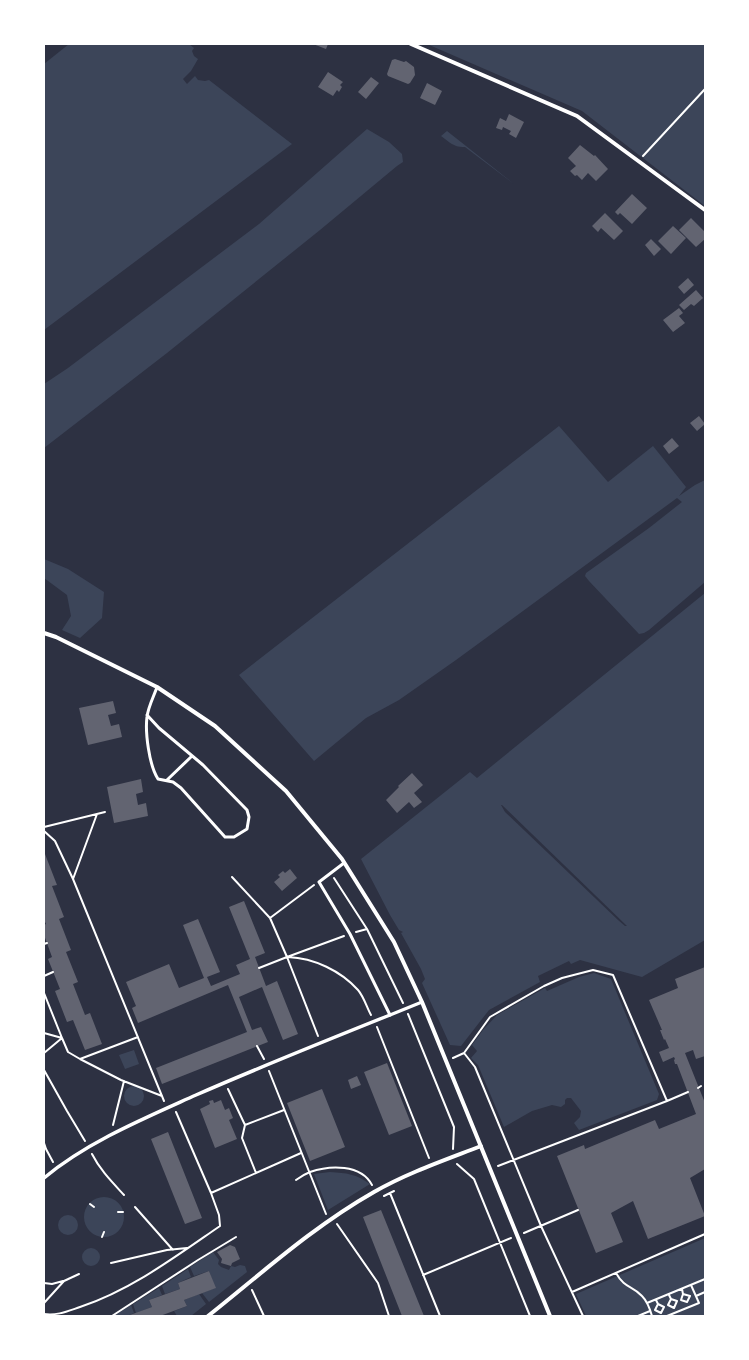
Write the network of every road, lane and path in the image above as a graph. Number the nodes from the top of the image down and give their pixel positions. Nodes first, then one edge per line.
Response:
1 (411, 44) edge
2 (705, 89) edge
3 (638, 161) junction
4 (705, 210) edge
5 (44, 632) edge
6 (157, 686) junction
7 (147, 715) junction
8 (192, 756) junction
9 (166, 780) junction
10 (105, 812) dead end
11 (97, 814) junction
12 (44, 827) edge
13 (44, 831) edge
14 (344, 863) junction
15 (330, 873) junction
16 (232, 877) dead end
17 (74, 879) junction
18 (319, 882) junction
19 (270, 918) junction
20 (367, 929) dead end
21 (47, 943) dead end
22 (44, 944) edge
23 (287, 957) junction
24 (259, 968) dead end
25 (53, 972) dead end
26 (44, 976) edge
27 (44, 993) edge
28 (422, 1002) junction
29 (390, 1015) junction
30 (375, 1021) junction
31 (44, 1033) edge
32 (138, 1037) junction
33 (62, 1038) junction
34 (321, 1043) junction
35 (257, 1046) dead end
36 (44, 1053) edge
37 (464, 1053) junction
38 (80, 1059) junction
39 (446, 1061) junction
40 (267, 1065) junction
41 (44, 1070) edge
42 (124, 1081) junction
43 (225, 1083) junction
44 (701, 1086) dead end
45 (698, 1088) dead end
46 (688, 1092) dead end
47 (162, 1096) junction
48 (667, 1101) junction
49 (174, 1105) junction
50 (167, 1108) junction
51 (284, 1110) junction
52 (245, 1125) junction
53 (111, 1134) junction
54 (44, 1143) edge
55 (481, 1146) junction
56 (89, 1148) junction
57 (301, 1153) junction
58 (513, 1161) junction
59 (431, 1165) junction
60 (452, 1166) dead end
61 (56, 1168) junction
62 (490, 1169) junction
63 (256, 1173) junction
64 (309, 1173) junction
65 (44, 1178) edge
66 (296, 1180) dead end
67 (395, 1190) dead end
68 (375, 1191) junction
69 (211, 1193) junction
70 (390, 1193) junction
71 (124, 1195) dead end
72 (380, 1198) dead end
73 (90, 1204) dead end
74 (94, 1207) dead end
75 (135, 1207) dead end
76 (578, 1210) dead end
77 (118, 1212) dead end
78 (123, 1212) dead end
79 (328, 1220) junction
80 (541, 1226) junction
81 (104, 1232) dead end
82 (705, 1234) edge
83 (517, 1236) junction
84 (102, 1237) dead end
85 (236, 1237) dead end
86 (499, 1242) junction
87 (188, 1248) junction
88 (172, 1250) junction
89 (111, 1263) dead end
90 (616, 1272) junction
91 (79, 1274) dead end
92 (423, 1274) junction
93 (705, 1280) edge
94 (64, 1281) junction
95 (44, 1283) edge
96 (248, 1284) junction
97 (691, 1285) junction
98 (682, 1289) junction
99 (572, 1292) junction
100 (705, 1292) edge
101 (669, 1294) junction
102 (683, 1294) junction
103 (695, 1295) junction
104 (690, 1296) junction
105 (671, 1299) junction
106 (656, 1300) junction
107 (681, 1300) junction
108 (677, 1301) junction
109 (687, 1302) junction
110 (44, 1303) edge
111 (647, 1303) junction
112 (658, 1304) junction
113 (668, 1305) junction
114 (664, 1307) junction
115 (689, 1307) junction
116 (674, 1308) junction
117 (655, 1310) junction
118 (650, 1311) junction
119 (676, 1312) junction
120 (662, 1313) junction
121 (44, 1314) edge
122 (112, 1316) edge
123 (208, 1316) edge
124 (264, 1316) edge
125 (389, 1316) edge
126 (440, 1316) edge
127 (530, 1316) edge
128 (550, 1316) edge
129 (583, 1316) edge
130 (638, 1316) edge
131 (652, 1316) edge
132 (663, 1316) edge
133 (667, 1316) edge

1 - 3 street
2 - 3 path
3 - 4 street
5 - 6 street
6 - 7 lane
6 - 14 street
7 - 8 lane
7 - 9 lane
8 - 9 lane
8 - 9 lane
10 - 11 path
11 - 12 path
11 - 17 path
13 - 17 path
14 - 15 lane
14 - 28 street
15 - 18 lane
15 - 20 path
16 - 19 path
17 - 32 path
18 - 19 path
18 - 29 lane
19 - 23 path
21 - 22 path
23 - 24 path
23 - 30 path
23 - 34 path
25 - 26 path
27 - 33 path
28 - 29 lane
28 - 39 street
29 - 30 street
30 - 34 street
30 - 59 path
31 - 33 path
32 - 38 path
32 - 47 path
33 - 36 path
33 - 38 path
34 - 40 street
35 - 40 path
37 - 39 path
37 - 48 path
37 - 58 path
38 - 42 path
39 - 55 street
40 - 43 street
40 - 51 path
41 - 56 path
42 - 47 path
42 - 53 path
43 - 49 street
43 - 52 path
44 - 45 path
46 - 48 path
47 - 50 path
48 - 58 path
49 - 50 street
49 - 69 path
50 - 53 street
51 - 52 path
51 - 57 path
52 - 63 path
53 - 56 street
54 - 61 path
55 - 59 street
55 - 62 street
56 - 61 street
56 - 71 path
57 - 63 path
57 - 64 path
58 - 62 path
58 - 80 path
59 - 68 street
60 - 86 path
61 - 65 street
62 - 83 street
63 - 69 path
64 - 66 path
64 - 68 path
64 - 79 path
67 - 70 path
68 - 79 street
69 - 87 path
70 - 72 path
70 - 92 path
73 - 74 path
75 - 88 path
76 - 80 path
77 - 78 path
79 - 96 street
79 - 125 path
80 - 83 path
80 - 99 path
81 - 84 path
82 - 90 path
83 - 86 path
83 - 128 street
85 - 122 path
86 - 92 path
86 - 127 path
87 - 88 path
87 - 121 path
88 - 89 path
90 - 99 path
90 - 111 path
91 - 94 path
92 - 126 path
93 - 97 path
94 - 95 path
94 - 110 path
96 - 123 street
96 - 124 path
97 - 98 path
97 - 103 path
98 - 101 path
98 - 102 path
99 - 129 path
100 - 103 path
101 - 105 path
101 - 106 path
102 - 104 path
102 - 107 path
103 - 104 path
103 - 115 path
104 - 109 path
105 - 108 path
105 - 113 path
106 - 111 path
106 - 112 path
107 - 108 path
107 - 109 path
108 - 116 path
109 - 115 path
111 - 118 path
112 - 114 path
112 - 117 path
113 - 114 path
113 - 116 path
114 - 120 path
115 - 119 path
116 - 119 path
117 - 118 path
117 - 120 path
118 - 130 path
118 - 131 path
119 - 133 path
120 - 132 path

